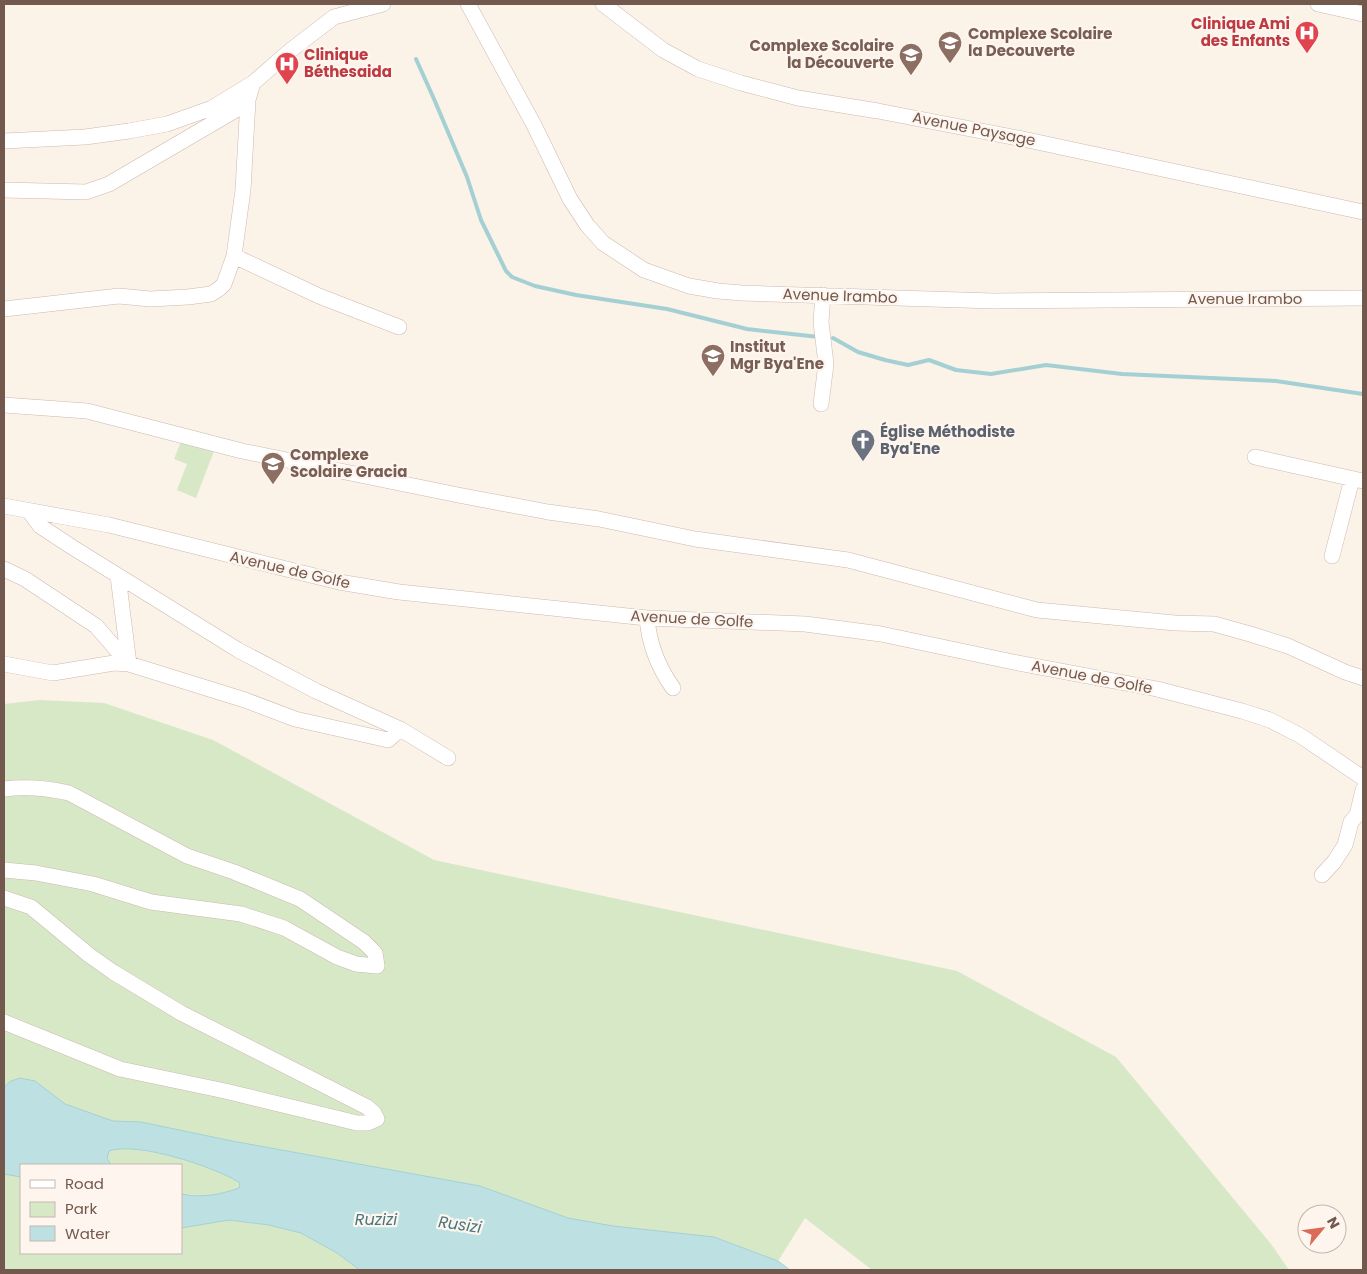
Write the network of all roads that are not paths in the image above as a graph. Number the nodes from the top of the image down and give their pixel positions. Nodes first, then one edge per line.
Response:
1 (383, 4) edge
2 (468, 4) edge
3 (603, 4) edge
4 (1318, 4) edge
5 (335, 11) edge
6 (1363, 14) edge
7 (253, 83) junction
8 (248, 100) junction
9 (4, 141) edge
10 (4, 190) edge
11 (1363, 212) edge
12 (234, 256) junction
13 (823, 295) junction
14 (1363, 298) edge
15 (4, 309) edge
16 (399, 327) dead end
17 (821, 404) dead end
18 (4, 405) edge
19 (1255, 457) dead end
20 (1358, 480) edge
21 (4, 506) edge
22 (29, 511) junction
23 (1332, 556) dead end
24 (4, 569) edge
25 (118, 576) junction
26 (647, 618) junction
27 (4, 664) edge
28 (129, 664) junction
29 (1363, 678) edge
30 (673, 688) dead end
31 (400, 729) junction
32 (448, 758) dead end
33 (1363, 778) edge
34 (4, 789) edge
35 (1363, 790) edge
36 (4, 870) edge
37 (1322, 875) dead end
38 (4, 898) edge
39 (4, 1022) edge

1 - 5 street
2 - 13 street, Avenue Irambo
3 - 11 street, Avenue Paysage
4 - 6 street
5 - 7 street
7 - 8 street
7 - 9 street
8 - 10 street
8 - 12 street
12 - 15 street
12 - 16 street
13 - 14 street, Avenue Irambo
13 - 17 street
18 - 29 street
19 - 20 street
20 - 23 street
21 - 22 street, Avenue de Golfe
22 - 25 street
22 - 26 street, Avenue de Golfe
24 - 28 street
25 - 28 street
25 - 31 street
26 - 30 street
26 - 33 street, Avenue de Golfe
27 - 28 street
28 - 31 street
31 - 32 street
34 - 36 street
35 - 37 street
38 - 39 street

